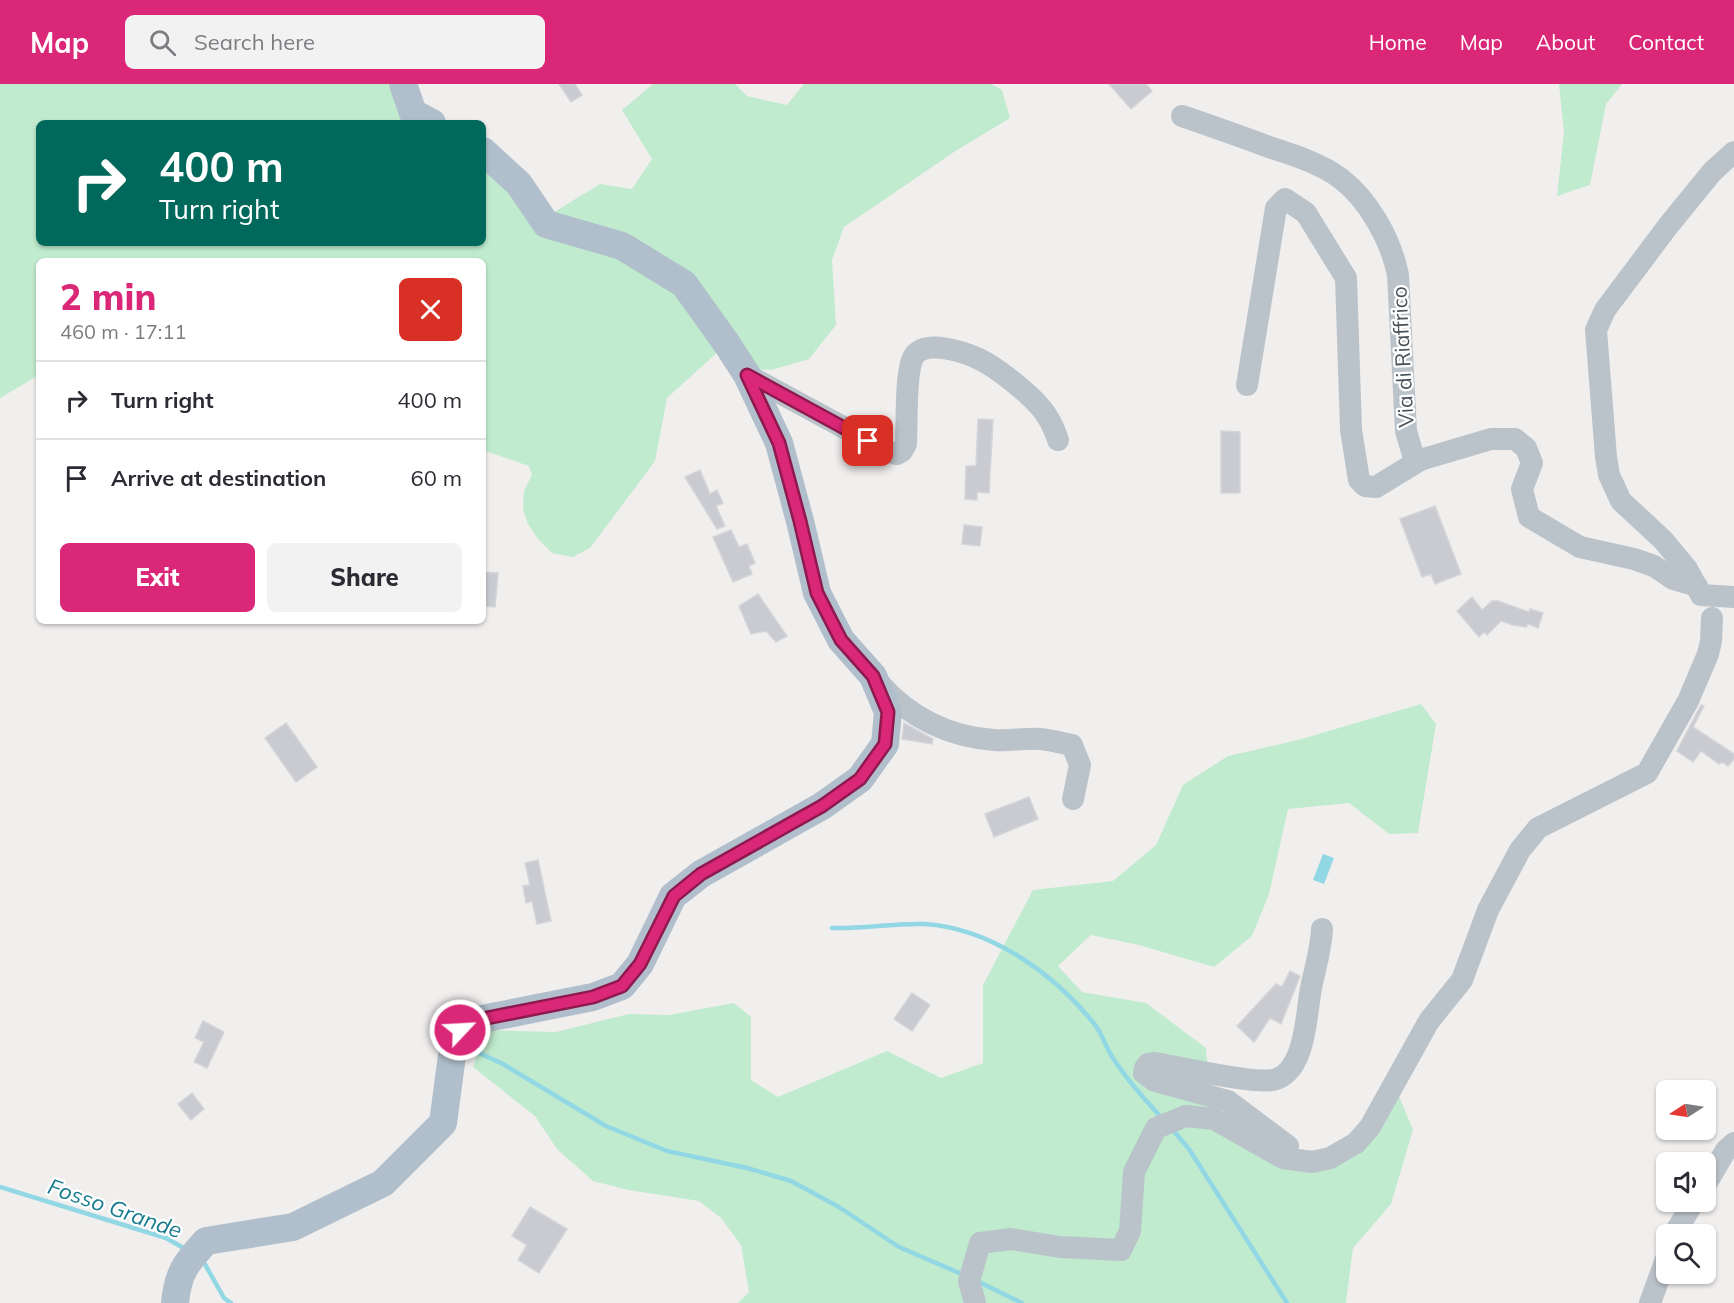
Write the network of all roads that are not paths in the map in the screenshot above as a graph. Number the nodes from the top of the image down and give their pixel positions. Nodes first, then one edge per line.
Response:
1 (403, 84) edge
2 (1182, 116) dead end
3 (426, 120) edge
4 (1734, 152) edge
5 (486, 154) edge
6 (747, 375) junction
7 (1247, 385) dead end
8 (1058, 440) dead end
9 (1420, 460) junction
10 (1699, 590) junction
11 (1734, 597) edge
12 (873, 676) junction
13 (1073, 799) dead end
14 (1322, 929) dead end
15 (1734, 1143) edge
16 (1330, 1158) junction
17 (1716, 1167) edge
18 (1657, 1284) edge
19 (175, 1303) edge
20 (975, 1303) edge
21 (1650, 1303) edge

1 - 3 main road
2 - 9 street, Via di Riaffrico
4 - 10 street
5 - 6 main road
6 - 8 street
6 - 12 main road
7 - 9 street
9 - 10 street
10 - 11 street
10 - 16 street
12 - 13 street
12 - 19 main road
14 - 16 street
15 - 17 street
16 - 20 street
18 - 21 street

